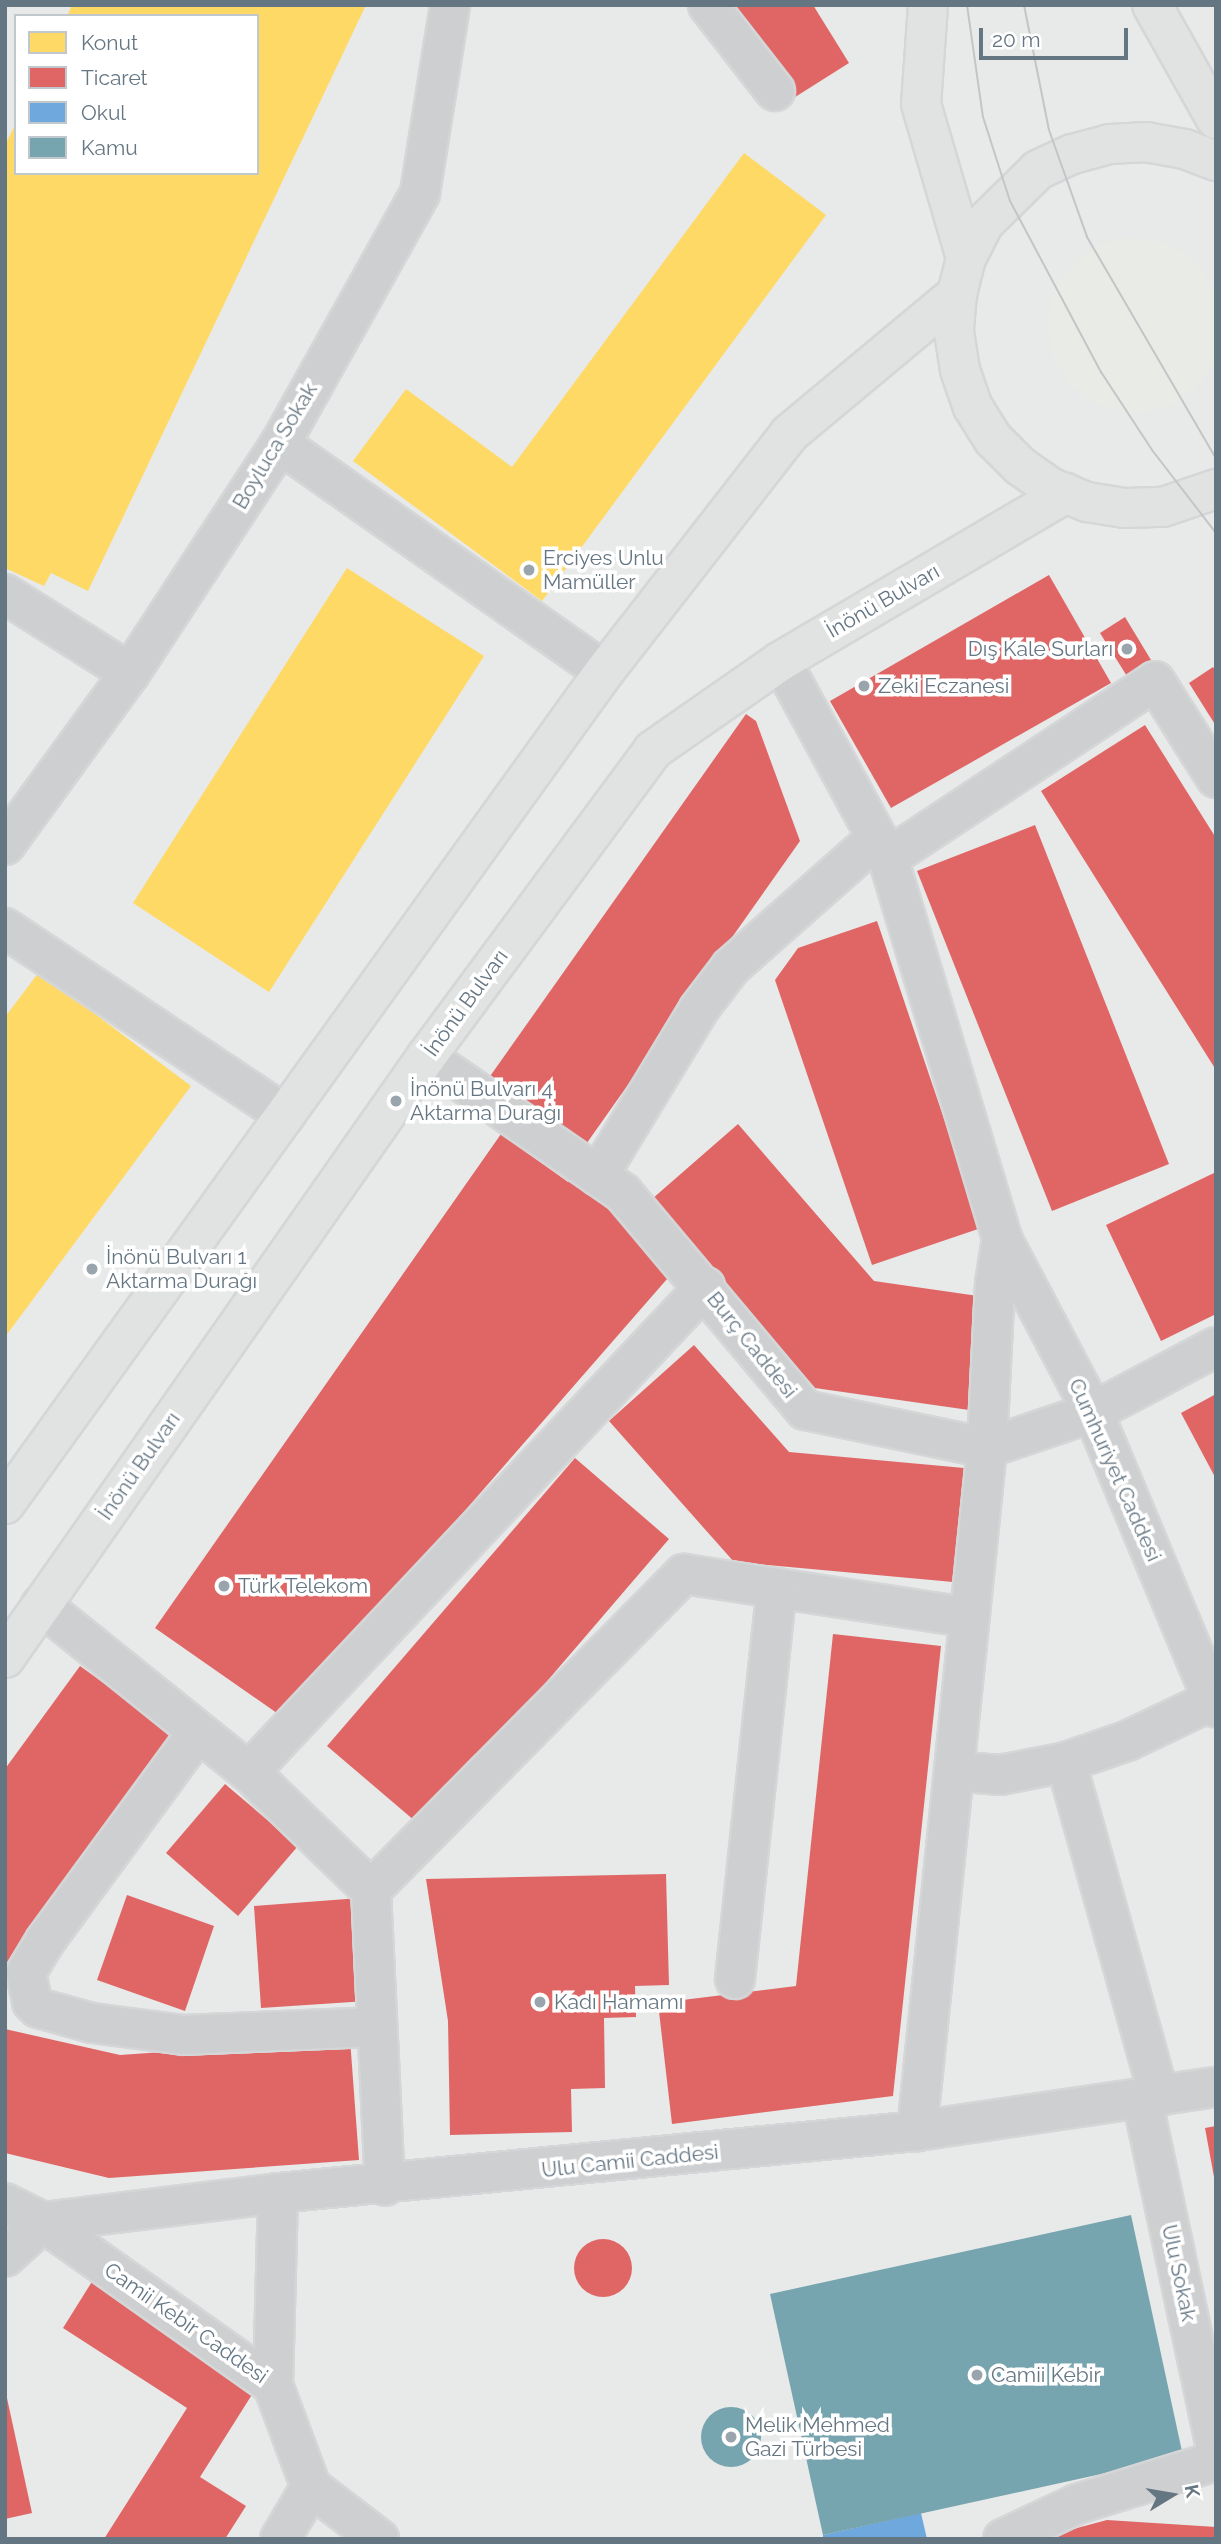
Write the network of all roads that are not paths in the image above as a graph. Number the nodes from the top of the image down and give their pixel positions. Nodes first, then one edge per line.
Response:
1 (450, 5) edge
2 (708, 5) edge
3 (928, 5) edge
4 (1152, 5) edge
5 (775, 91) dead end
6 (1216, 119) edge
7 (1216, 161) edge
8 (966, 258) junction
9 (957, 294) junction
10 (279, 444) junction
11 (1216, 489) edge
12 (1066, 493) junction
13 (5, 594) edge
14 (781, 661) junction
15 (604, 672) junction
16 (130, 673) junction
17 (1216, 778) edge
18 (5, 845) edge
19 (882, 848) junction
20 (5, 928) edge
21 (426, 1057) junction
22 (285, 1115) junction
23 (598, 1176) junction
24 (1002, 1239) junction
25 (705, 1287) junction
26 (1216, 1347) edge
27 (1093, 1412) junction
28 (986, 1448) junction
29 (5, 1504) edge
30 (777, 1588) junction
31 (41, 1605) junction
32 (970, 1618) junction
33 (5, 1658) edge
34 (1214, 1704) edge
35 (198, 1732) junction
36 (1066, 1762) junction
37 (954, 1771) junction
38 (249, 1772) junction
39 (370, 1890) junction
40 (735, 1979) dead end
41 (377, 2027) junction
42 (1216, 2087) edge
43 (1151, 2097) junction
44 (917, 2132) junction
45 (385, 2186) junction
46 (278, 2193) junction
47 (5, 2203) edge
48 (43, 2222) junction
49 (5, 2257) edge
50 (273, 2385) junction
51 (1216, 2447) edge
52 (1216, 2461) edge
53 (312, 2487) junction
54 (279, 2539) edge
55 (379, 2539) edge
56 (1003, 2539) edge

1 - 10 street, Boyluca Sokak
2 - 5 street
3 - 8 main road
4 - 6 main road
7 - 8 main road
8 - 9 main road
9 - 12 main road
9 - 15 main road
10 - 15 street
10 - 16 street, Boyluca Sokak
11 - 12 main road
12 - 14 main road, İnönü Bulvarı
13 - 16 street
14 - 19 street
14 - 21 main road, İnönü Bulvarı
15 - 22 main road
16 - 18 street, Boyluca Sokak
17 - 19 street
19 - 23 street
19 - 24 street
20 - 22 street
21 - 23 street, Burç Caddesi
21 - 31 main road, İnönü Bulvarı
22 - 29 main road
23 - 25 street, Burç Caddesi
24 - 27 street, Cumhuriyet Caddesi
24 - 28 street
25 - 28 street, Burç Caddesi
25 - 38 street
26 - 27 street
27 - 28 street
27 - 34 street, Cumhuriyet Caddesi
28 - 32 street
30 - 32 street
30 - 39 street
30 - 40 street
31 - 33 main road, İnönü Bulvarı
31 - 35 street
32 - 37 street
34 - 36 street
35 - 38 street
35 - 41 street
36 - 37 street
36 - 43 street, Ulu Sokak
37 - 44 street
38 - 39 street
39 - 41 street
41 - 45 street
42 - 43 street, Ulu Camii Caddesi
43 - 44 street, Ulu Camii Caddesi
43 - 51 street, Ulu Sokak
44 - 45 street, Ulu Camii Caddesi
45 - 46 street, Ulu Camii Caddesi
46 - 48 street, Ulu Camii Caddesi
46 - 50 street
47 - 48 street, Camii Kebir Caddesi
48 - 49 street
48 - 50 street, Camii Kebir Caddesi
50 - 53 street, Camii Kebir Caddesi
52 - 56 street
53 - 54 street
53 - 55 street

